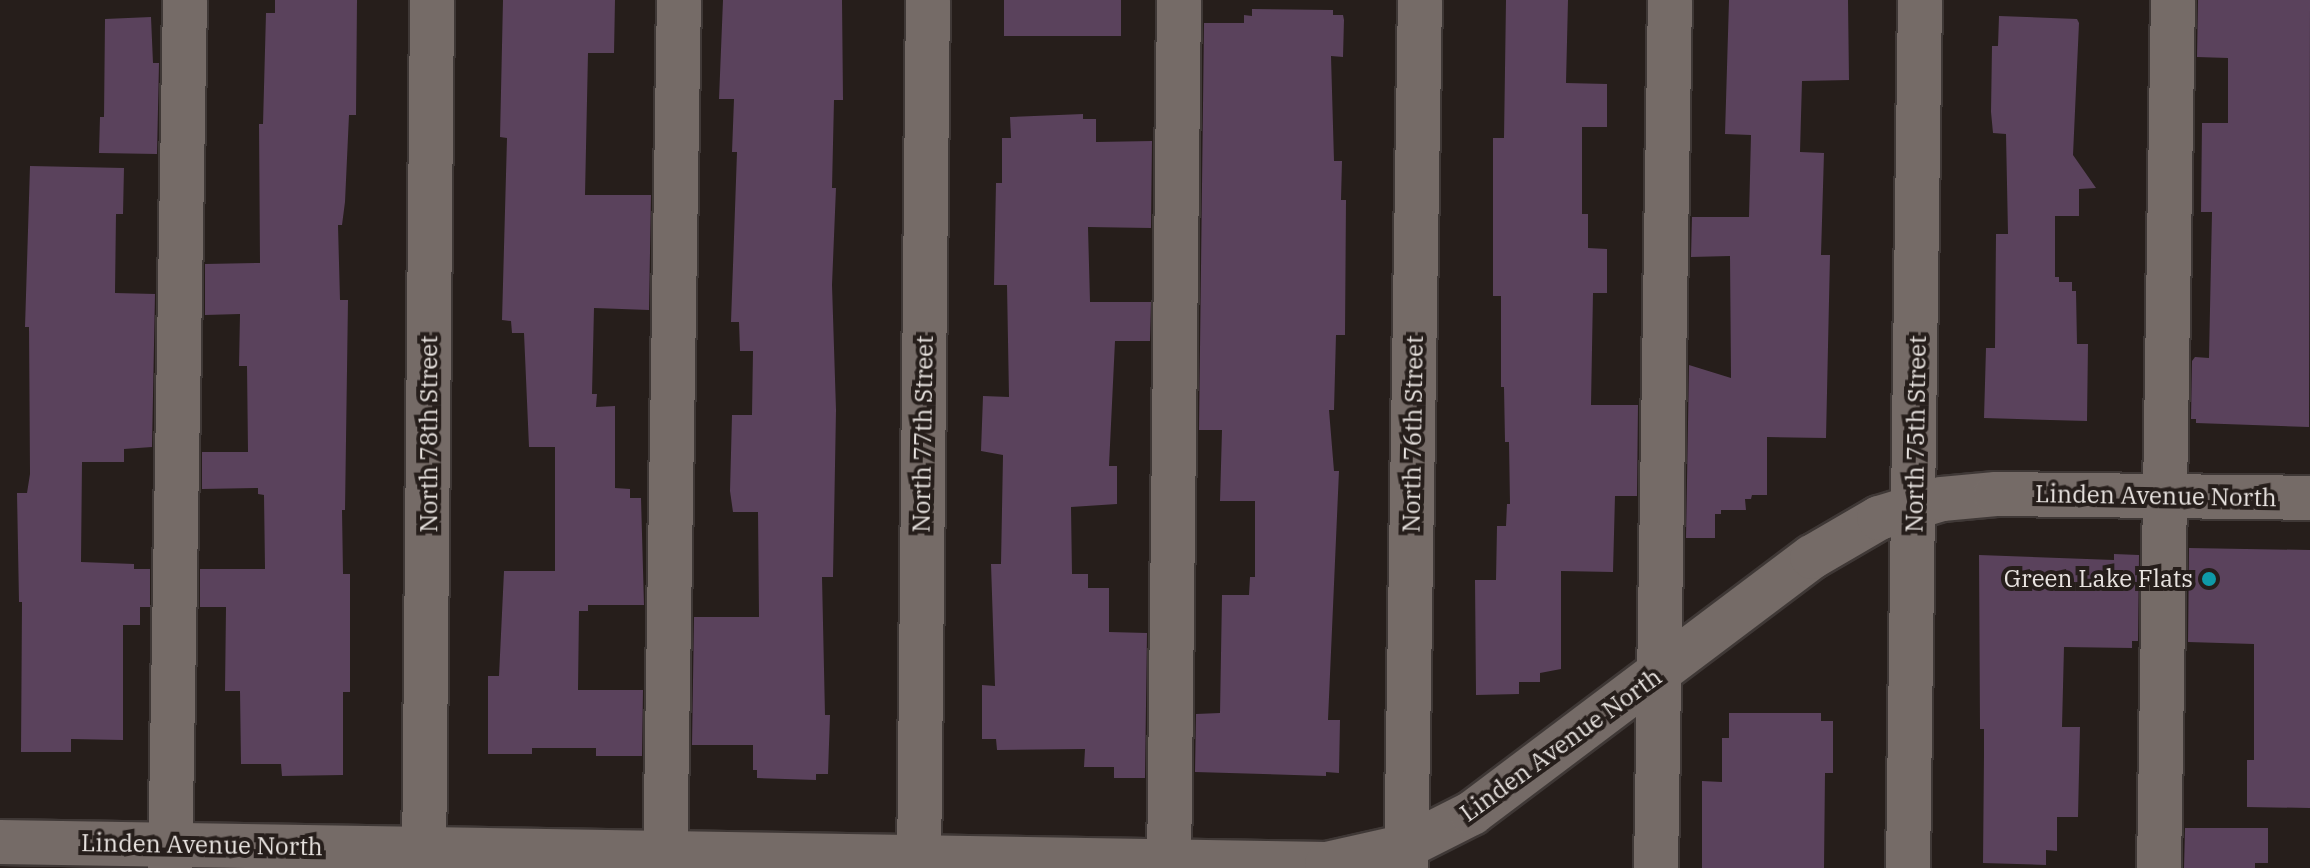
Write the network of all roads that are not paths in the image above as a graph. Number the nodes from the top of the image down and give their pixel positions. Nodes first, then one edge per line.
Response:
1 (185, 0) edge
2 (432, 0) edge
3 (679, 0) edge
4 (928, 0) edge
5 (1179, 0) edge
6 (1420, 0) edge
7 (1670, 0) edge
8 (1920, 0) edge
9 (2173, 0) edge
10 (2165, 496) junction
11 (2310, 498) edge
12 (1915, 505) junction
13 (1660, 672) junction
14 (0, 842) edge
15 (171, 856) edge
16 (1407, 857) edge
17 (425, 858) edge
18 (665, 861) edge
19 (919, 863) edge
20 (1169, 865) edge
21 (1656, 868) edge
22 (1908, 868) edge
23 (2159, 868) edge

1 - 15 street
2 - 17 street, North 78th Street
3 - 18 street
4 - 19 street, North 77th Street
5 - 20 street
6 - 16 street, North 76th Street
7 - 13 street
8 - 12 street, North 75th Street
9 - 10 street
10 - 11 street, Linden Avenue North
10 - 12 street, Linden Avenue North
10 - 23 street
12 - 13 street, Linden Avenue North
12 - 22 street, North 75th Street
13 - 16 street, Linden Avenue North
13 - 21 street
14 - 15 street, Linden Avenue North
15 - 17 street, Linden Avenue North
16 - 20 street, Linden Avenue North
17 - 18 street, Linden Avenue North
18 - 19 street, Linden Avenue North
19 - 20 street, Linden Avenue North

